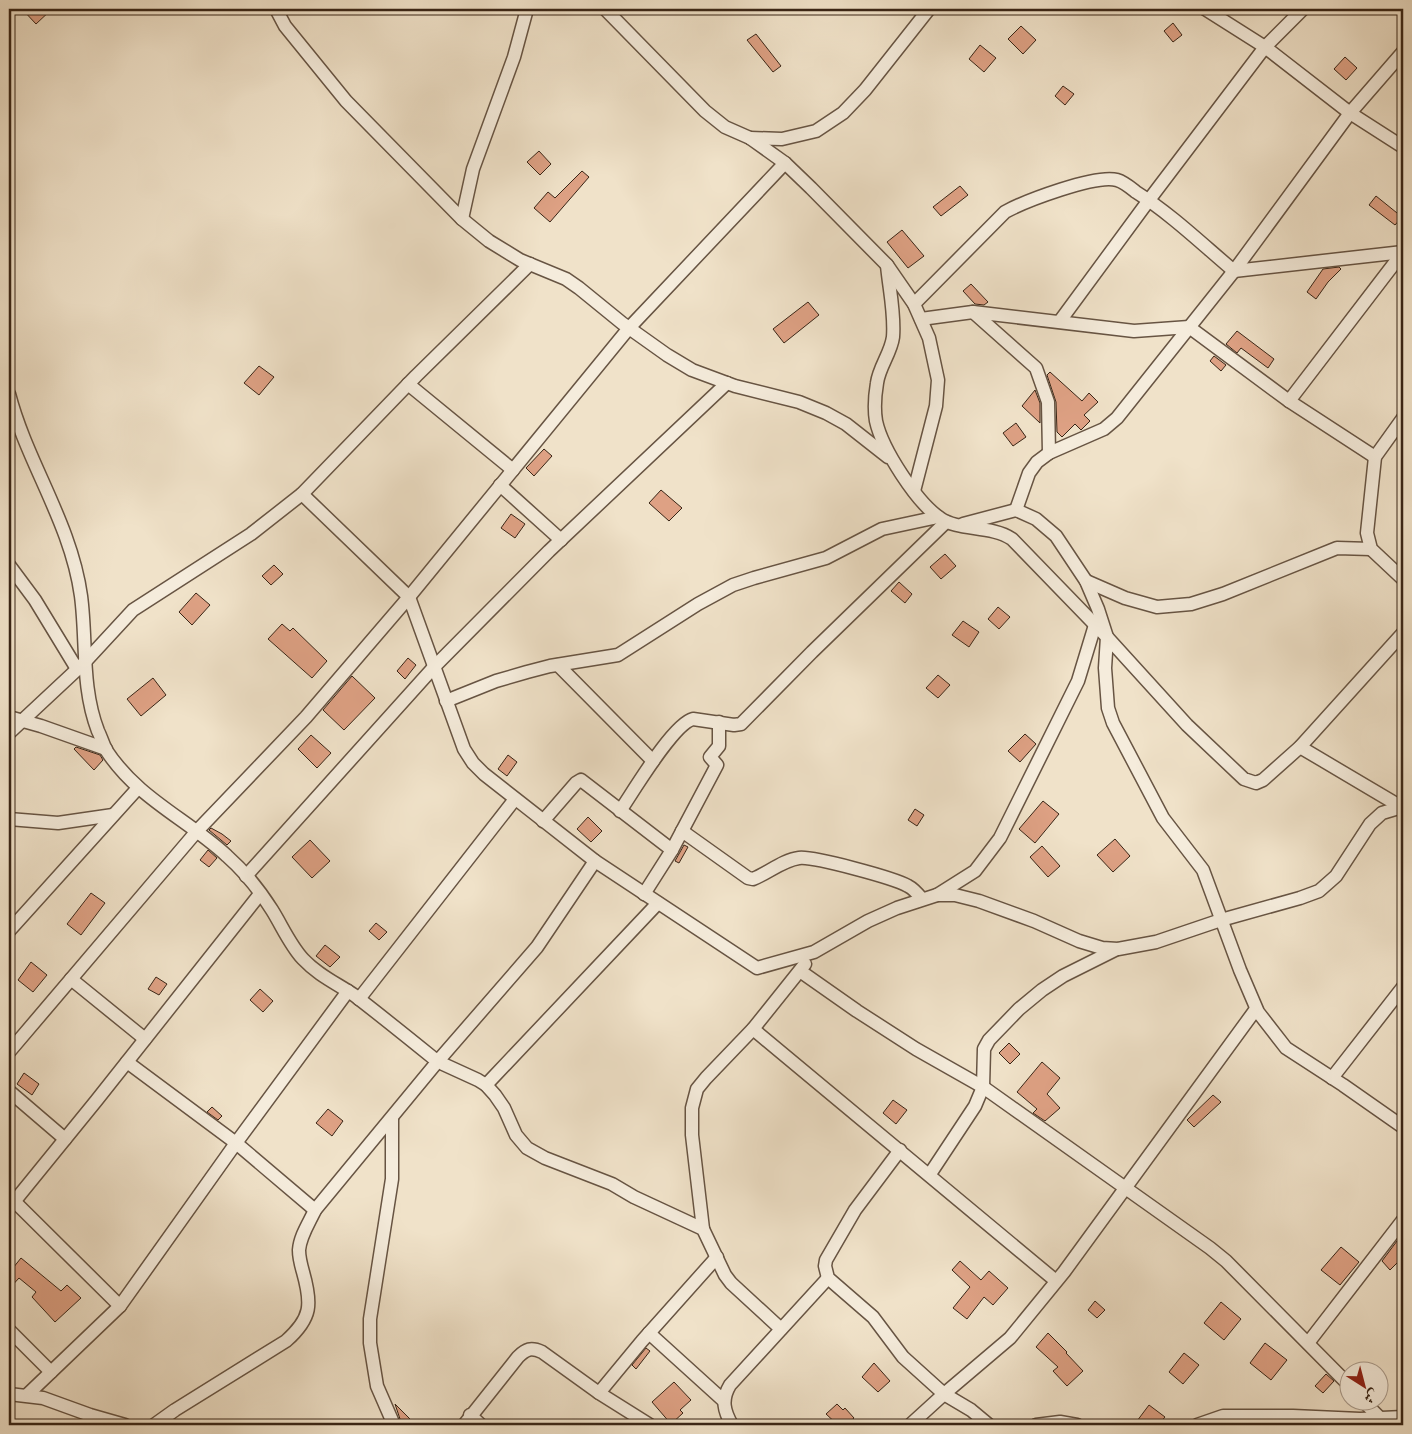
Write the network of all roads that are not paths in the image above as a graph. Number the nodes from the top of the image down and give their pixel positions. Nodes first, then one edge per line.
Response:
1 (276, 9) edge
2 (527, 9) edge
3 (605, 9) edge
4 (929, 9) edge
5 (1303, 9) edge
6 (1209, 10) edge
7 (1265, 47) junction
8 (1403, 52) edge
9 (1350, 113) junction
10 (750, 138) junction
11 (1403, 146) edge
12 (785, 163) junction
13 (1148, 200) junction
14 (462, 219) junction
15 (1403, 252) edge
16 (530, 264) junction
17 (887, 265) junction
18 (1234, 271) junction
19 (914, 304) junction
20 (973, 312) junction
21 (921, 319) junction
22 (1060, 321) junction
23 (1189, 327) junction
24 (629, 328) junction
25 (727, 383) junction
26 (408, 384) junction
27 (9, 394) edge
28 (1289, 401) junction
29 (1403, 418) edge
30 (1049, 453) junction
31 (1375, 457) junction
32 (896, 464) junction
33 (513, 470) junction
34 (500, 485) junction
35 (914, 491) junction
36 (302, 494) junction
37 (1016, 510) junction
38 (942, 520) junction
39 (961, 525) junction
40 (561, 540) junction
41 (1370, 549) junction
42 (9, 565) edge
43 (1403, 580) edge
44 (1086, 581) junction
45 (409, 596) junction
46 (1095, 625) junction
47 (1403, 633) edge
48 (1107, 637) junction
49 (558, 665) junction
50 (81, 666) junction
51 (434, 667) junction
52 (446, 700) junction
53 (9, 717) edge
54 (22, 721) junction
55 (718, 722) junction
56 (9, 733) edge
57 (1300, 747) junction
58 (106, 749) junction
59 (653, 761) junction
60 (138, 788) junction
61 (515, 799) junction
62 (1403, 808) edge
63 (620, 811) junction
64 (113, 815) junction
65 (9, 819) edge
66 (543, 821) junction
67 (197, 831) junction
68 (682, 831) junction
69 (672, 850) junction
70 (595, 861) junction
71 (246, 876) junction
72 (260, 894) junction
73 (644, 894) junction
74 (938, 895) junction
75 (922, 899) junction
76 (658, 903) junction
77 (1222, 920) junction
78 (9, 931) edge
79 (1118, 949) junction
80 (814, 952) junction
81 (800, 971) junction
82 (72, 979) junction
83 (1403, 987) edge
84 (348, 991) junction
85 (359, 999) junction
86 (1256, 1008) junction
87 (753, 1029) junction
88 (145, 1039) junction
89 (9, 1052) edge
90 (438, 1061) junction
91 (127, 1062) junction
92 (1332, 1078) junction
93 (486, 1085) junction
94 (982, 1087) junction
95 (9, 1091) edge
96 (392, 1119) junction
97 (1403, 1128) edge
98 (65, 1140) junction
99 (236, 1144) junction
100 (900, 1150) junction
101 (930, 1174) junction
102 (1124, 1188) junction
103 (12, 1205) edge
104 (315, 1210) junction
105 (1403, 1220) edge
106 (703, 1229) junction
107 (717, 1257) junction
108 (828, 1278) junction
109 (1056, 1281) junction
110 (120, 1306) junction
111 (781, 1329) junction
112 (9, 1330) edge
113 (649, 1333) junction
114 (1308, 1343) junction
115 (51, 1372) junction
116 (1340, 1376) edge
117 (599, 1392) junction
118 (9, 1394) edge
119 (944, 1394) junction
120 (27, 1395) junction
121 (724, 1401) junction
122 (1374, 1412) edge
123 (1403, 1416) edge
124 (1380, 1418) junction
125 (467, 1420) edge
126 (124, 1425) edge
127 (154, 1425) edge
128 (394, 1425) edge
129 (482, 1425) edge
130 (650, 1425) edge
131 (732, 1425) edge
132 (910, 1425) edge
133 (989, 1425) edge
134 (1036, 1425) edge
135 (1077, 1425) edge
136 (1197, 1425) edge

1 - 14 street
2 - 14 street
3 - 10 street
4 - 10 street
5 - 7 street
6 - 7 street
7 - 9 street
7 - 13 street
8 - 9 street
9 - 11 street
9 - 18 street
10 - 12 street
12 - 17 street
12 - 24 street
13 - 18 street
13 - 19 street
13 - 22 street
14 - 16 street
15 - 18 street
15 - 28 street
16 - 24 street
16 - 26 street
17 - 19 street
17 - 32 street
18 - 23 street
19 - 21 street
20 - 21 street
20 - 22 street
20 - 30 street
21 - 35 street
22 - 23 street
23 - 28 street
23 - 30 street
24 - 25 street
24 - 33 street
25 - 32 street
25 - 40 street
26 - 33 street
26 - 36 street
27 - 50 street
28 - 31 street
29 - 31 street
30 - 37 street
31 - 41 street
32 - 35 street
33 - 34 street
34 - 40 street
34 - 45 street
35 - 38 street
36 - 45 street
36 - 50 street
37 - 39 street
37 - 44 street
38 - 39 street
38 - 49 street
38 - 55 street
39 - 46 street
40 - 51 street
41 - 43 street
41 - 44 street
42 - 50 street
44 - 48 street
45 - 51 street
45 - 67 street
46 - 48 street
46 - 74 street
47 - 57 street
48 - 57 street
48 - 77 street
49 - 52 street
49 - 59 street
50 - 54 street
50 - 58 street
51 - 52 street
51 - 71 street
52 - 61 street
53 - 54 street
54 - 56 street
54 - 58 street
55 - 59 street
55 - 68 street
57 - 62 street
58 - 60 street
59 - 63 street
60 - 64 street
60 - 67 street
61 - 66 street
61 - 85 street
62 - 77 street
63 - 66 street
63 - 69 street
64 - 65 street
64 - 78 street
66 - 70 street
67 - 71 street
67 - 82 street
68 - 69 street
68 - 75 street
69 - 73 street
70 - 73 street
70 - 90 street
71 - 72 street
72 - 84 street
72 - 88 street
73 - 76 street
74 - 75 street
74 - 79 street
75 - 80 street
76 - 80 street
76 - 93 street
77 - 79 street
77 - 86 street
79 - 94 street
80 - 81 street
81 - 87 street
81 - 94 street
82 - 88 street
82 - 89 street
83 - 92 street
84 - 85 street
84 - 99 street
85 - 90 street
86 - 92 street
86 - 102 street
87 - 100 street
87 - 106 street
88 - 91 street
90 - 93 street
90 - 96 street
91 - 98 street
91 - 99 street
92 - 97 street
93 - 106 street
94 - 101 street
94 - 102 street
95 - 98 street
96 - 104 street
96 - 128 street
98 - 103 street
99 - 104 street
99 - 110 street
100 - 101 street
100 - 108 street
101 - 109 street
102 - 109 street
102 - 114 street
103 - 110 street
104 - 127 street
105 - 114 street
106 - 107 street
107 - 111 street
107 - 113 street
108 - 111 street
108 - 119 street
109 - 119 street
110 - 115 street
111 - 121 street
112 - 115 street
113 - 117 street
113 - 121 street
114 - 116 street
115 - 120 street
117 - 125 street
117 - 130 street
118 - 120 street
119 - 132 street
119 - 133 street
120 - 126 street
121 - 131 street
122 - 124 street
123 - 124 street
124 - 136 street
125 - 129 street
134 - 135 street

